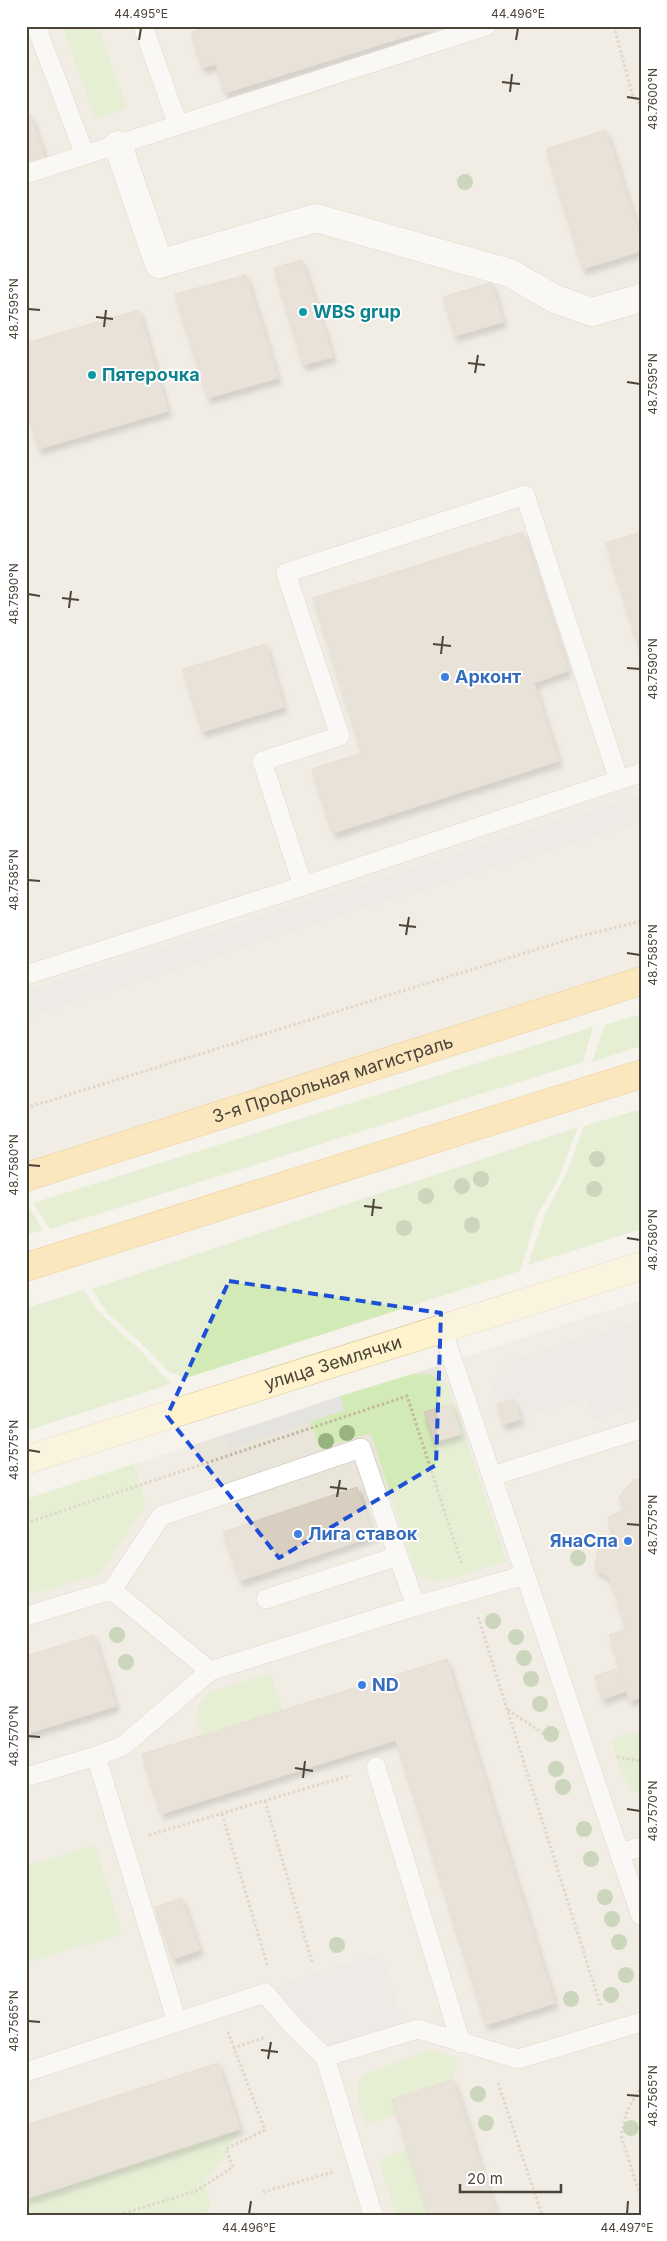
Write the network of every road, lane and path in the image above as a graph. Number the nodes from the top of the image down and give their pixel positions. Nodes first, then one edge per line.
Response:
1 (36, 26) edge
2 (143, 26) edge
3 (486, 26) edge
4 (614, 26) edge
5 (641, 104) edge
6 (178, 125) junction
7 (118, 145) junction
8 (85, 156) junction
9 (26, 174) edge
10 (641, 298) edge
11 (641, 774) edge
12 (619, 780) junction
13 (303, 886) junction
14 (641, 921) edge
15 (26, 975) edge
16 (641, 981) edge
17 (641, 1074) edge
18 (26, 1108) edge
19 (29, 1174) edge
20 (641, 1266) edge
21 (26, 1267) edge
22 (442, 1329) junction
23 (641, 1429) edge
24 (26, 1460) edge
25 (492, 1476) junction
26 (398, 1556) junction
27 (525, 1575) junction
28 (112, 1590) junction
29 (266, 1599) dead end
30 (416, 1606) junction
31 (26, 1616) edge
32 (210, 1671) junction
33 (507, 1710) dead end
34 (586, 1754) junction
35 (96, 1756) junction
36 (610, 1756) dead end
37 (641, 1761) edge
38 (376, 1768) joint
39 (26, 1777) edge
40 (265, 1801) junction
41 (222, 1814) junction
42 (122, 1843) junction
43 (641, 1846) edge
44 (619, 1853) junction
45 (641, 1916) edge
46 (312, 1962) dead end
47 (270, 1972) dead end
48 (220, 2008) junction
49 (177, 2022) junction
50 (641, 2022) edge
51 (294, 2027) junction
52 (461, 2043) junction
53 (234, 2048) junction
54 (325, 2057) junction
55 (26, 2072) edge
56 (641, 2080) edge
57 (499, 2084) dead end
58 (640, 2090) edge
59 (357, 2165) junction
60 (263, 2192) dead end
61 (641, 2199) edge
62 (119, 2215) edge
63 (373, 2215) edge
64 (542, 2215) edge

1 - 8 lane
2 - 6 lane
3 - 6 lane
4 - 5 path
6 - 7 lane
7 - 8 lane
7 - 10 street
8 - 9 lane
11 - 12 lane
12 - 13 lane
12 - 13 lane
13 - 15 lane
14 - 18 path
16 - 19 highway, 3-я Продольная магистраль
17 - 21 highway
20 - 22 main road, улица Землячки
22 - 24 main road, улица Землячки
22 - 25 lane
23 - 25 lane
25 - 27 lane
26 - 28 lane
26 - 29 lane
26 - 30 lane
27 - 30 lane
27 - 34 lane
28 - 31 lane
28 - 32 lane
30 - 32 lane
32 - 35 lane
33 - 34 path
34 - 44 lane
35 - 39 lane
35 - 42 lane
36 - 37 path
38 - 40 path
38 - 52 lane
40 - 41 path
40 - 46 path
41 - 42 path
41 - 47 path
42 - 49 lane
43 - 44 lane
44 - 45 lane
48 - 49 lane
48 - 51 lane
48 - 53 path
49 - 55 lane
50 - 52 lane
51 - 53 path
51 - 54 lane
52 - 54 lane
53 - 62 path
54 - 59 lane
56 - 58 path
57 - 64 path
58 - 61 path
59 - 60 path
59 - 63 lane

